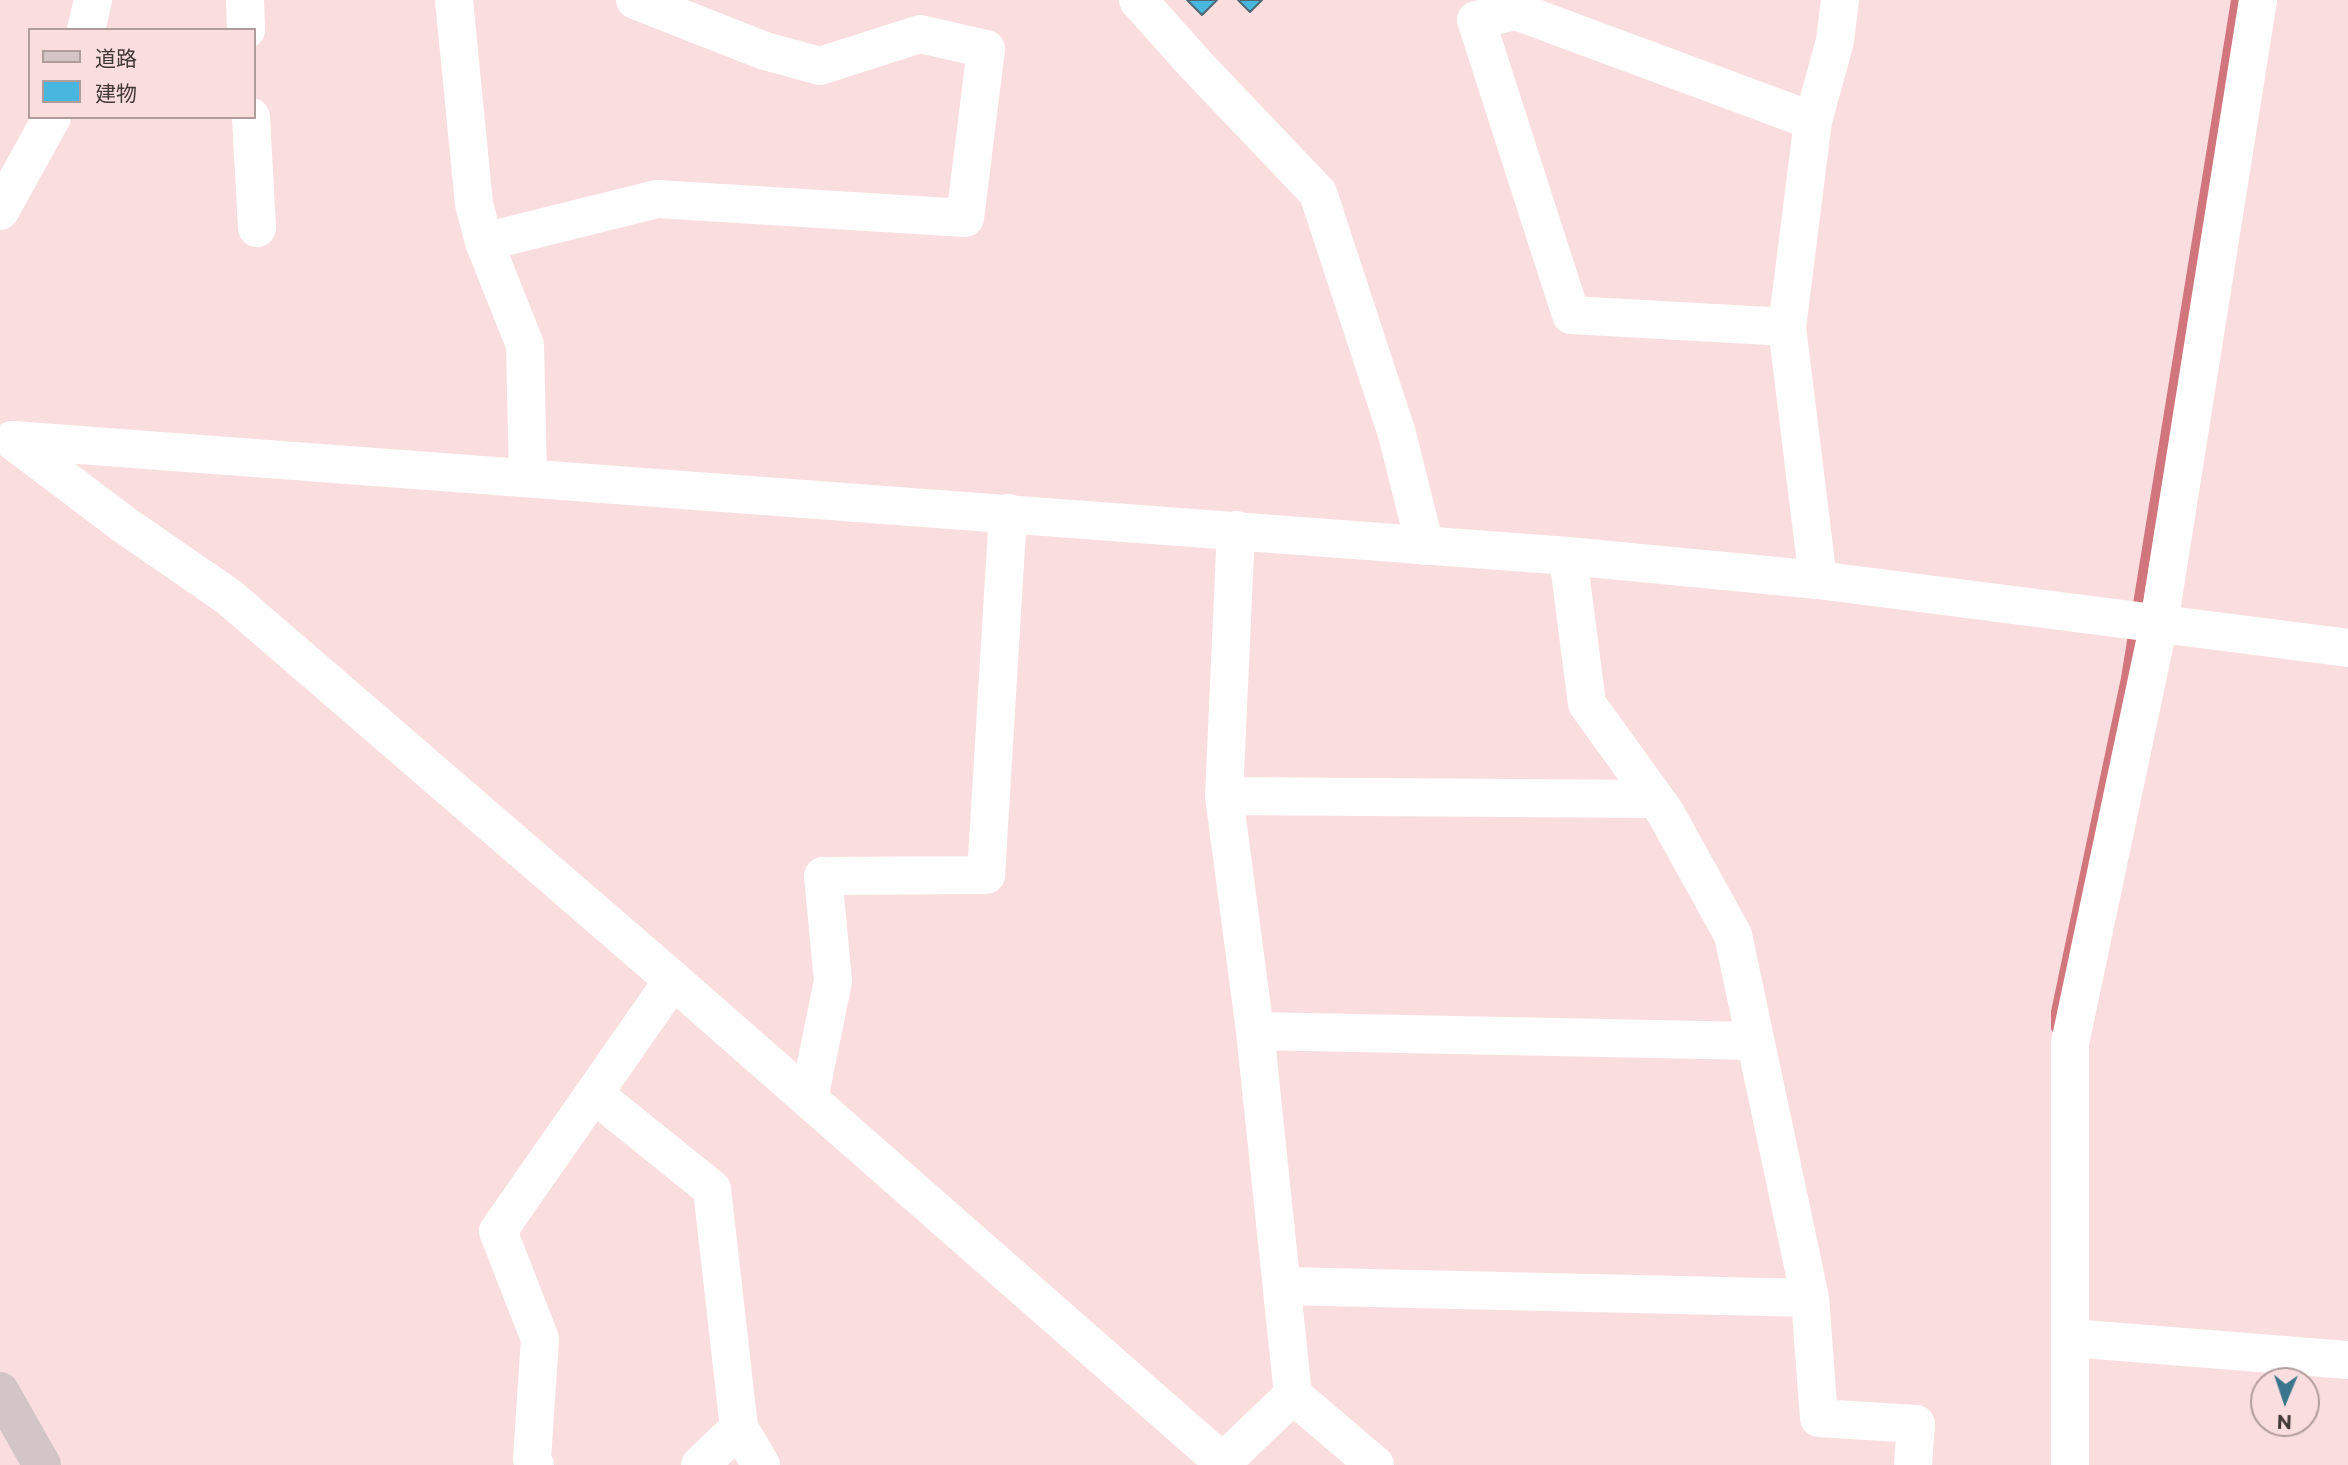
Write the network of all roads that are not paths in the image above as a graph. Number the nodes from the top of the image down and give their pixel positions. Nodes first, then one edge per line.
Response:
1 (93, 0) edge
2 (245, 0) edge
3 (454, 0) edge
4 (635, 0) edge
5 (1138, 0) edge
6 (1840, 0) edge
7 (2258, 0) edge
8 (1473, 10) edge
9 (86, 28) edge
10 (246, 28) edge
11 (51, 119) edge
12 (251, 119) edge
13 (1814, 121) junction
14 (0, 211) edge
15 (257, 228) dead end
16 (484, 242) junction
17 (1787, 327) junction
18 (4, 431) edge
19 (528, 478) junction
20 (1008, 513) junction
21 (1236, 530) junction
22 (1425, 545) junction
23 (1569, 556) junction
24 (1818, 580) junction
25 (2143, 621) junction
26 (2348, 648) edge
27 (1224, 796) junction
28 (1655, 799) junction
29 (673, 980) junction
30 (1255, 1031) junction
31 (1754, 1041) junction
32 (594, 1094) junction
33 (809, 1099) junction
34 (1283, 1286) junction
35 (1810, 1298) junction
36 (2071, 1338) junction
37 (2348, 1360) edge
38 (0, 1391) edge
39 (1293, 1395) junction
40 (739, 1428) junction
41 (1225, 1463) edge
42 (42, 1465) edge
43 (535, 1465) edge
44 (700, 1465) edge
45 (761, 1465) edge
46 (1375, 1465) edge
47 (1913, 1465) edge
48 (2070, 1465) edge

1 - 9 street
2 - 10 street
3 - 16 street
4 - 16 street
5 - 22 street
6 - 13 street
7 - 25 street
8 - 13 street
8 - 17 street
11 - 14 street
12 - 15 street
13 - 17 street
16 - 19 street
17 - 24 street
18 - 19 street
18 - 29 street
19 - 20 street
20 - 21 street
20 - 33 street
21 - 22 street
21 - 27 street
22 - 23 street
23 - 24 street
23 - 28 street
24 - 25 street
25 - 26 street
25 - 36 street
27 - 28 street
27 - 30 street
28 - 31 street
29 - 32 street
29 - 33 street
30 - 31 street
30 - 34 street
31 - 35 street
32 - 40 street
32 - 43 street
33 - 41 street
34 - 35 street
34 - 39 street
35 - 47 street
36 - 37 street
36 - 48 street
38 - 42 main road
39 - 41 street
39 - 46 street
40 - 44 street
40 - 45 street

